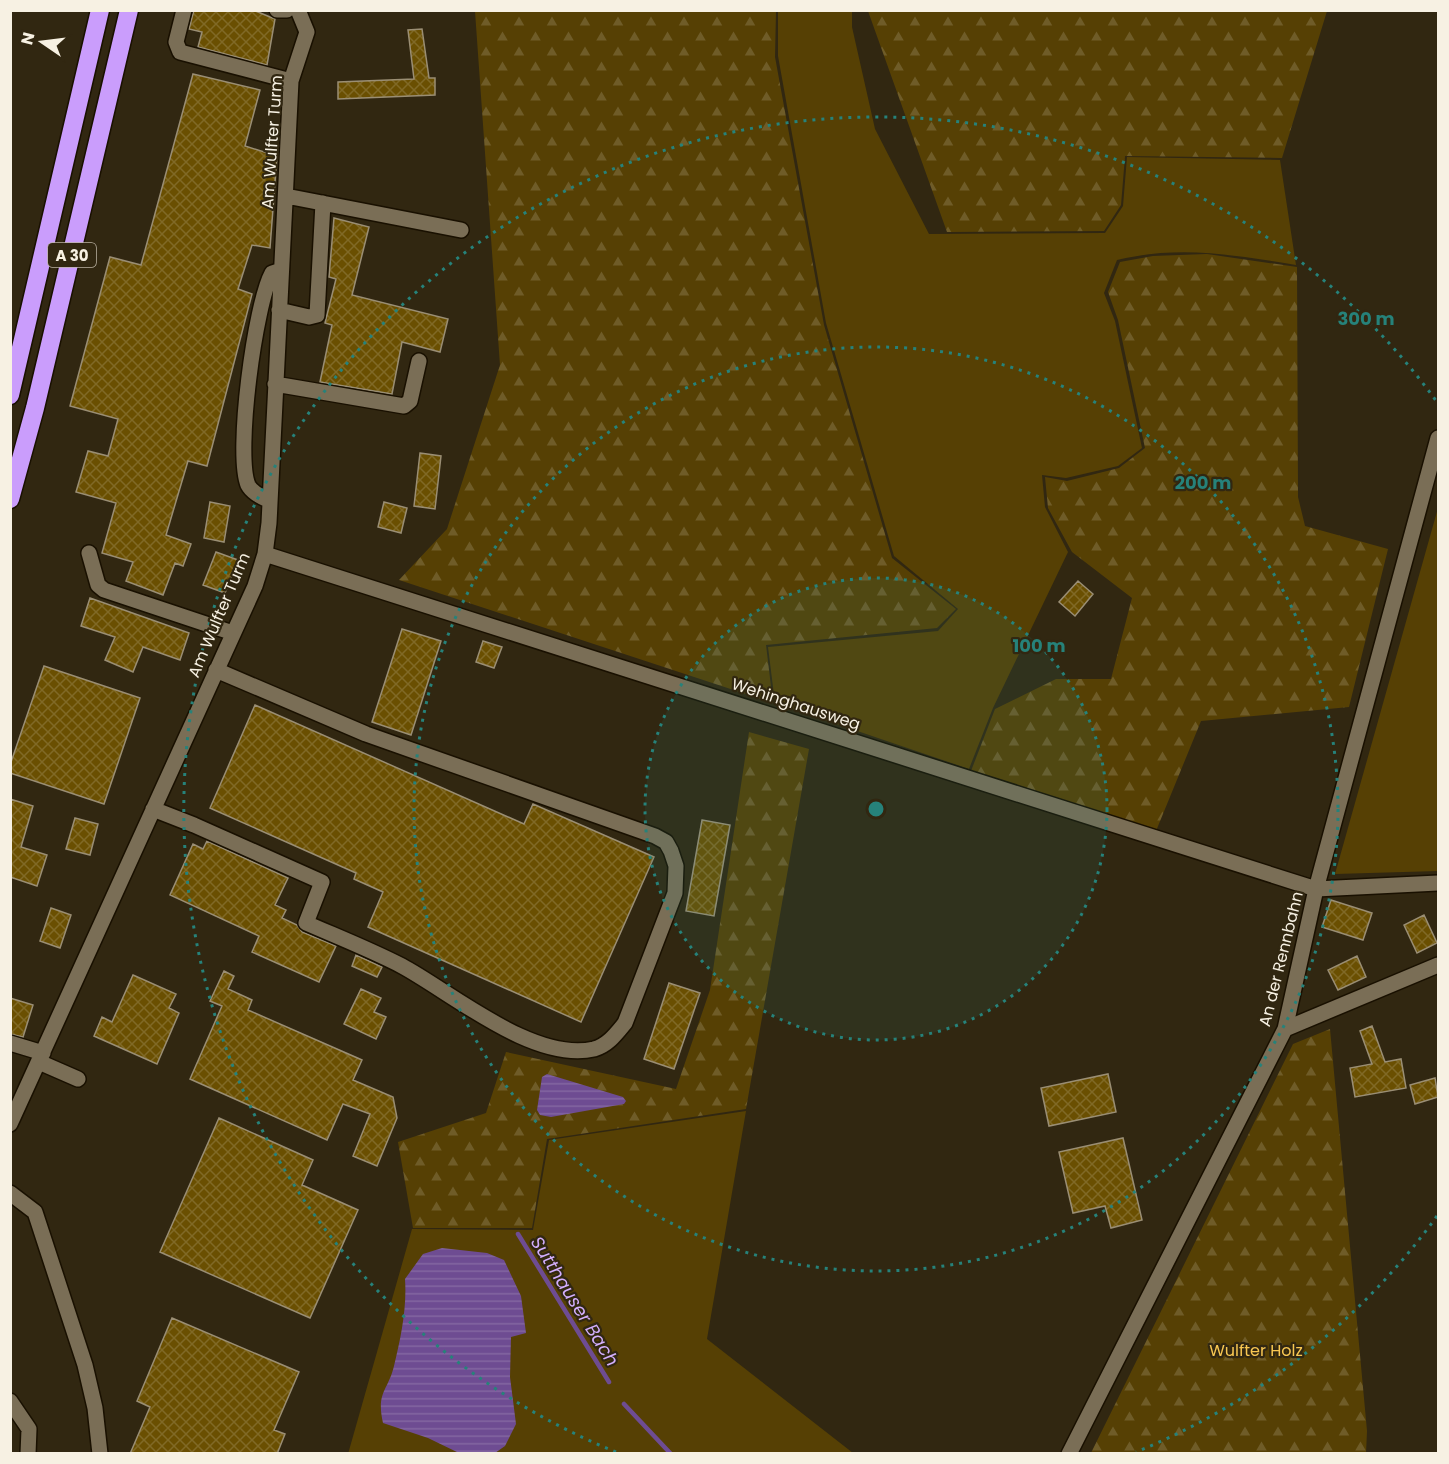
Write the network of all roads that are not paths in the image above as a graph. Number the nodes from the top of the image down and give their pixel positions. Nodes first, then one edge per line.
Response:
1 (100, 10) edge
2 (129, 10) edge
3 (184, 10) edge
4 (277, 10) edge
5 (287, 10) edge
6 (298, 10) edge
7 (291, 81) junction
8 (286, 196) junction
9 (323, 203) junction
10 (461, 230) dead end
11 (281, 270) junction
12 (279, 310) junction
13 (419, 361) dead end
14 (275, 384) junction
15 (10, 395) edge
16 (1438, 438) edge
17 (10, 499) edge
18 (270, 501) junction
19 (89, 553) dead end
20 (265, 554) junction
21 (233, 633) junction
22 (216, 670) junction
23 (153, 809) junction
24 (1438, 883) edge
25 (1316, 889) junction
26 (1438, 965) edge
27 (1285, 1029) junction
28 (10, 1043) edge
29 (41, 1058) junction
30 (78, 1079) dead end
31 (10, 1124) edge
32 (10, 1193) edge
33 (10, 1401) edge
34 (28, 1454) edge
35 (100, 1454) edge
36 (1069, 1454) edge

1 - 15 highway, A 30
2 - 17 highway, A 30
3 - 7 street
4 - 5 street
6 - 7 street, Am Wulfter Turm
7 - 8 street, Am Wulfter Turm
8 - 9 street
8 - 11 street, Am Wulfter Turm
9 - 10 street
9 - 12 street
11 - 12 street, Am Wulfter Turm
11 - 18 street
12 - 14 street, Am Wulfter Turm
13 - 14 street
14 - 18 street, Am Wulfter Turm
16 - 25 street, An der Rennbahn
18 - 20 street, Am Wulfter Turm
19 - 21 street
20 - 21 street, Am Wulfter Turm
20 - 25 street, Wehinghausweg
21 - 22 street, Am Wulfter Turm
22 - 23 street, Am Wulfter Turm
22 - 23 street
23 - 29 street, Am Wulfter Turm
24 - 25 street
25 - 27 street, An der Rennbahn
26 - 27 street
27 - 36 street, An der Rennbahn
28 - 29 street
29 - 30 street
29 - 31 street, Am Wulfter Turm
32 - 35 street
33 - 34 street

